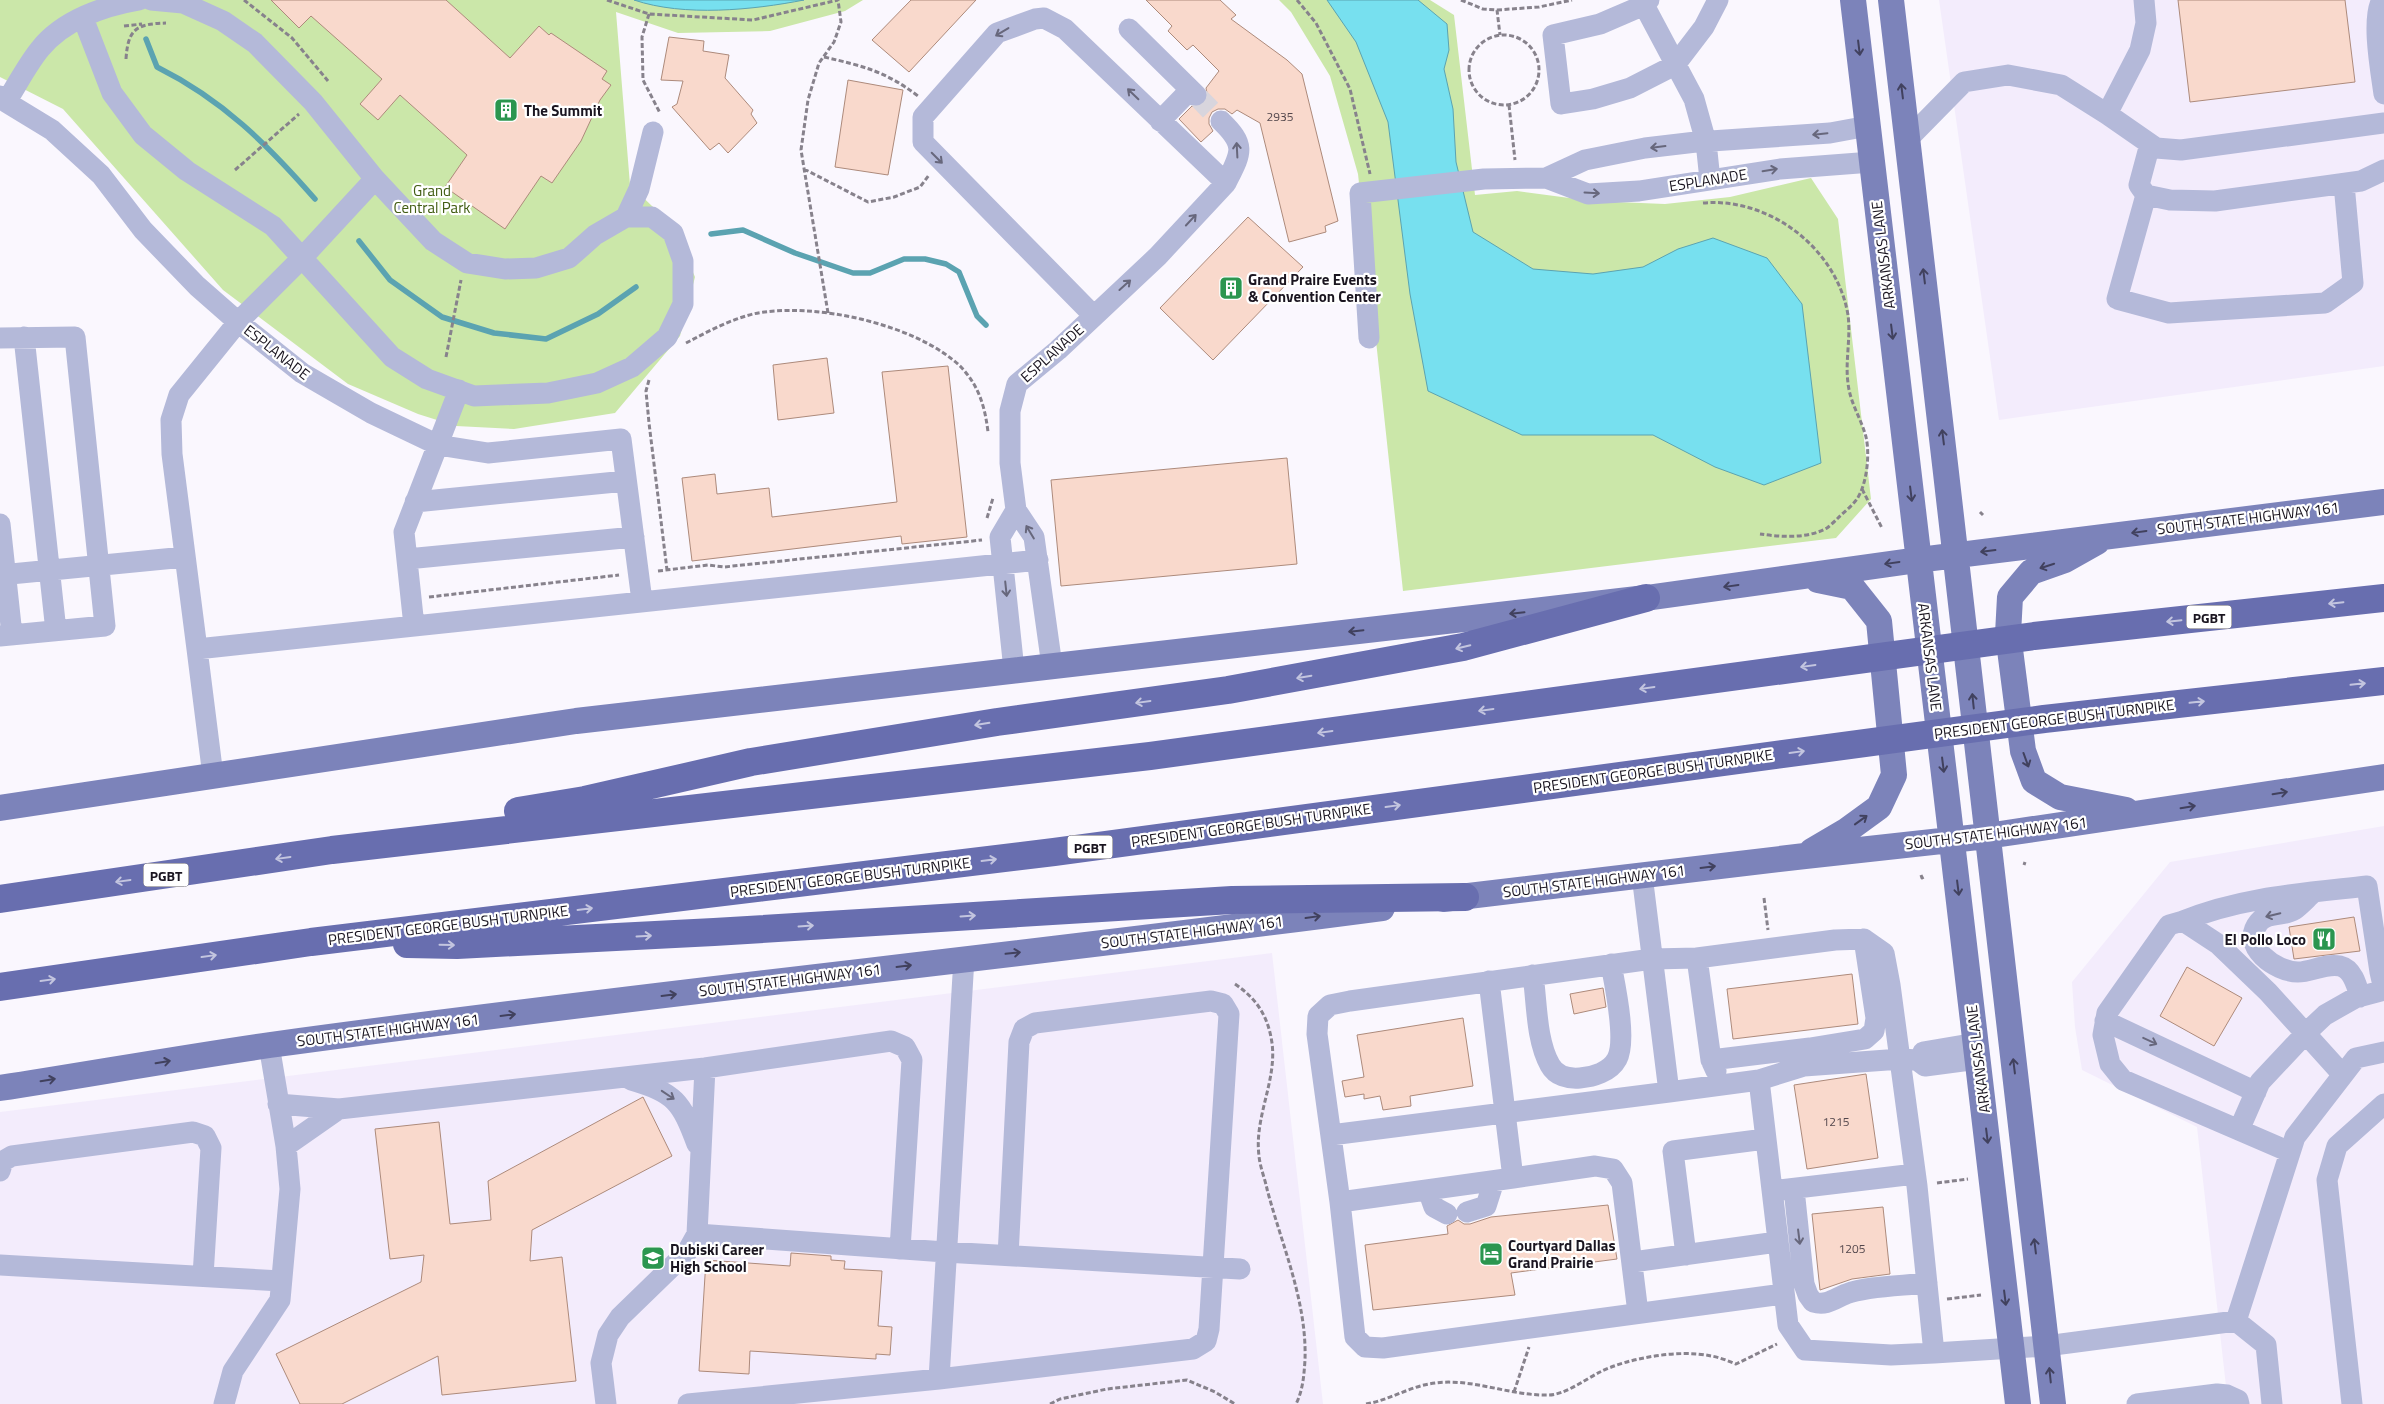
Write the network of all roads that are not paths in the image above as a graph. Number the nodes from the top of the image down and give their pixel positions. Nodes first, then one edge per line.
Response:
1 (139, 0) edge
2 (152, 0) edge
3 (1718, 0) edge
4 (1853, 0) edge
5 (1891, 0) edge
6 (2144, 0) edge
7 (2382, 0) edge
8 (1647, 3) edge
9 (203, 6) edge
10 (83, 18) junction
11 (1129, 29) dead end
12 (1674, 65) junction
13 (2384, 94) edge
14 (2, 100) edge
15 (2107, 114) junction
16 (1160, 120) junction
17 (1221, 121) tunnel mouth
18 (2384, 123) edge
19 (1868, 126) junction
20 (653, 132) road end
21 (1907, 140) junction
22 (1706, 142) junction
23 (2150, 144) junction
24 (1872, 162) junction
25 (2384, 170) edge
26 (1546, 178) junction
27 (375, 179) junction
28 (1710, 180) junction
29 (1226, 183) junction
30 (2344, 184) junction
31 (2146, 195) junction
32 (626, 217) junction
33 (302, 258) junction
34 (1093, 315) junction
35 (238, 322) junction
36 (24, 337) junction
37 (0, 338) edge
38 (1369, 338) dead end
39 (459, 390) junction
40 (438, 445) junction
41 (626, 480) junction
42 (415, 502) junction
43 (2384, 502) edge
44 (1016, 510) junction
45 (0, 524) edge
46 (2106, 536) junction
47 (634, 537) junction
48 (1957, 555) junction
49 (185, 557) junction
50 (407, 559) junction
51 (1038, 560) junction
52 (1918, 560) junction
53 (1003, 564) junction
54 (99, 565) junction
55 (49, 570) junction
56 (3, 574) edge
57 (1797, 576) junction
58 (1646, 598) junction
59 (2384, 598) edge
60 (642, 601) junction
61 (414, 626) junction
62 (56, 631) junction
63 (6, 636) edge
64 (198, 650) junction
65 (1052, 666) junction
66 (1014, 670) junction
67 (2384, 681) edge
68 (213, 776) junction
69 (2384, 778) edge
70 (0, 808) edge
71 (2145, 814) junction
72 (1987, 836) junction
73 (1953, 839) junction
74 (332, 850) junction
75 (1805, 856) junction
76 (1642, 875) junction
77 (2314, 892) junction
78 (1465, 897) junction
79 (0, 900) edge
80 (2183, 921) junction
81 (1864, 939) junction
82 (311, 942) junction
83 (964, 958) junction
84 (1696, 958) junction
85 (1652, 959) junction
86 (1612, 964) junction
87 (2382, 972) edge
88 (1533, 975) junction
89 (1489, 980) junction
90 (0, 987) edge
91 (2360, 997) junction
92 (2105, 1021) junction
93 (2306, 1033) junction
94 (269, 1045) junction
95 (1977, 1051) junction
96 (2384, 1052) edge
97 (1710, 1060) junction
98 (1909, 1060) junction
99 (705, 1068) junction
100 (2343, 1075) junction
101 (623, 1077) junction
102 (1759, 1080) junction
103 (1723, 1085) junction
104 (0, 1088) edge
105 (1669, 1092) junction
106 (2256, 1092) junction
107 (278, 1104) junction
108 (2384, 1104) edge
109 (339, 1109) junction
110 (1506, 1113) junction
111 (2239, 1130) junction
112 (1331, 1135) junction
113 (1765, 1139) junction
114 (286, 1146) junction
115 (2290, 1152) junction
116 (700, 1154) junction
117 (0, 1171) edge
118 (1504, 1180) junction
119 (1916, 1180) junction
120 (1794, 1189) junction
121 (1428, 1190) junction
122 (1772, 1191) junction
123 (1340, 1202) junction
124 (697, 1234) junction
125 (1777, 1242) junction
126 (900, 1249) junction
127 (945, 1252) junction
128 (1686, 1255) junction
129 (1008, 1256) junction
130 (1633, 1262) junction
131 (0, 1265) edge
132 (1212, 1268) junction
133 (1240, 1269) dead end
134 (203, 1276) junction
135 (281, 1281) junction
136 (1927, 1283) junction
137 (1782, 1294) junction
138 (1638, 1313) junction
139 (2236, 1321) junction
140 (2046, 1346) junction
141 (2011, 1350) junction
142 (1934, 1353) junction
143 (939, 1379) junction
144 (224, 1404) edge
145 (606, 1404) edge
146 (688, 1404) edge
147 (2018, 1404) edge
148 (2053, 1404) edge
149 (2137, 1404) edge
150 (2239, 1404) edge
151 (2272, 1404) edge
152 (2352, 1404) edge

1 - 10 street
2 - 9 street
3 - 12 street
4 -> 19 main road, ARKANSAS LANE
21 -> 5 main road
6 - 15 street
7 - 13 street
8 - 12 street
8 - 12 street
9 - 27 street
10 - 14 street
10 - 33 street
11 - 16 street
12 - 22 street
14 - 35 street, ESPLANADE
15 - 21 street
15 - 23 street
16 - 29 street
16 -> 34 street
29 -> 17 street, ESPLANADE
18 - 23 street
19 - 21 main road
19 -> 22 street, ESPLANADE
19 - 24 main road, ARKANSAS LANE
20 - 32 street
21 - 24 main road
48 -> 21 main road
22 -> 26 street, ESPLANADE
22 - 28 street
23 - 31 street
28 -> 24 street, ESPLANADE
24 -> 52 main road, ARKANSAS LANE
25 - 30 street
26 -> 28 street, ESPLANADE
26 - 38 street, ESPLANADE
27 - 32 street
27 - 33 street
34 -> 29 street, ESPLANADE
30 - 31 street
30 - 31 street
32 - 39 street
33 - 35 street
33 - 39 street
34 - 44 street, ESPLANADE
35 - 40 street, ESPLANADE
35 - 49 street
36 - 37 street
36 - 54 street
36 - 55 street
39 - 40 street
40 - 41 street, ESPLANADE
40 - 42 street
41 - 42 street
41 - 47 street
42 - 50 street
43 -> 46 main road, SOUTH STATE HIGHWAY 161
51 -> 44 street
44 - 53 street
45 - 56 street
46 -> 48 main road, SOUTH STATE HIGHWAY 161
46 -> 71 main road
47 - 50 street
47 - 60 street
48 - 52 main road, SOUTH STATE HIGHWAY 161
72 -> 48 main road
49 - 54 street
49 - 64 street
50 - 61 street
51 - 53 street
51 - 65 street
52 -> 57 main road, SOUTH STATE HIGHWAY 161
52 -> 73 main road, ARKANSAS LANE
53 - 60 street
53 -> 66 street
54 - 55 street
54 - 62 street
55 - 56 street
55 - 62 street
56 - 63 street
57 -> 58 main road, SOUTH STATE HIGHWAY 161
75 -> 57 main road
58 -> 65 main road, SOUTH STATE HIGHWAY 161
58 -> 74 highway
59 -> 74 highway, PGBT
60 - 61 street
61 - 64 street
62 - 63 street
64 - 68 street
65 - 66 main road, SOUTH STATE HIGHWAY 161
66 - 68 main road, SOUTH STATE HIGHWAY 161
82 -> 67 highway, PRESIDENT GEORGE BUSH TURNPIKE / PGBT
68 - 70 main road, SOUTH STATE HIGHWAY 161
71 -> 69 main road, SOUTH STATE HIGHWAY 161
71 - 72 main road, SOUTH STATE HIGHWAY 161
72 - 73 main road, SOUTH STATE HIGHWAY 161
140 -> 72 main road
73 - 75 main road, SOUTH STATE HIGHWAY 161
73 -> 95 main road, ARKANSAS LANE
74 -> 79 highway, PGBT
76 -> 75 main road, SOUTH STATE HIGHWAY 161
76 - 78 main road, SOUTH STATE HIGHWAY 161
76 - 85 street
77 - 80 street
77 - 87 street
77 -> 91 street
82 -> 78 highway
83 -> 78 main road, SOUTH STATE HIGHWAY 161
80 - 92 street
80 - 93 street
81 - 84 street
81 - 97 street
81 - 98 street
90 -> 82 highway, PRESIDENT GEORGE BUSH TURNPIKE / PGBT
94 -> 83 main road, SOUTH STATE HIGHWAY 161
83 - 127 street
84 - 85 street
84 - 97 street
85 - 86 street
85 - 105 street
86 - 88 street
86 - 88 street
87 - 91 street
88 - 89 street
89 - 110 street
89 - 112 street
91 - 93 street
92 -> 106 street
92 - 111 street
93 - 100 street
93 - 106 street
104 -> 94 main road, SOUTH STATE HIGHWAY 161
94 - 107 street
95 - 98 street
95 -> 141 main road, ARKANSAS LANE
96 - 100 street
97 - 103 street
98 - 102 street
98 - 119 street
99 - 101 street
99 - 116 street
99 - 126 street
100 - 115 street
101 - 109 street
101 -> 116 street
102 - 103 street
102 - 113 street
103 - 105 street
105 - 110 street
106 - 111 street
107 - 109 street
107 - 114 street
108 - 152 street
109 - 114 street
110 - 112 street
110 - 118 street
111 - 115 street
112 - 123 street
113 - 122 street
113 - 128 street
114 - 135 street
115 - 139 street
116 - 124 street
117 - 134 street
118 - 121 street
118 - 121 street
118 - 130 street
119 - 120 street
119 - 136 street
120 - 122 street
120 -> 136 street
121 - 123 street
122 - 125 street
123 - 138 street
124 - 126 street
124 - 145 street
125 - 128 street
125 - 137 street
126 - 127 street
127 - 129 street
127 - 143 street
128 - 130 street
129 - 132 street
129 - 132 street
130 - 138 street
131 - 134 street
132 - 133 street
132 - 143 street
134 - 135 street
135 - 144 street
136 - 142 street
137 - 138 street
137 - 142 street
139 - 140 street
139 - 151 street
140 - 141 street
148 -> 140 main road
141 - 142 street
141 - 147 main road, ARKANSAS LANE
143 - 146 street
149 - 150 street

